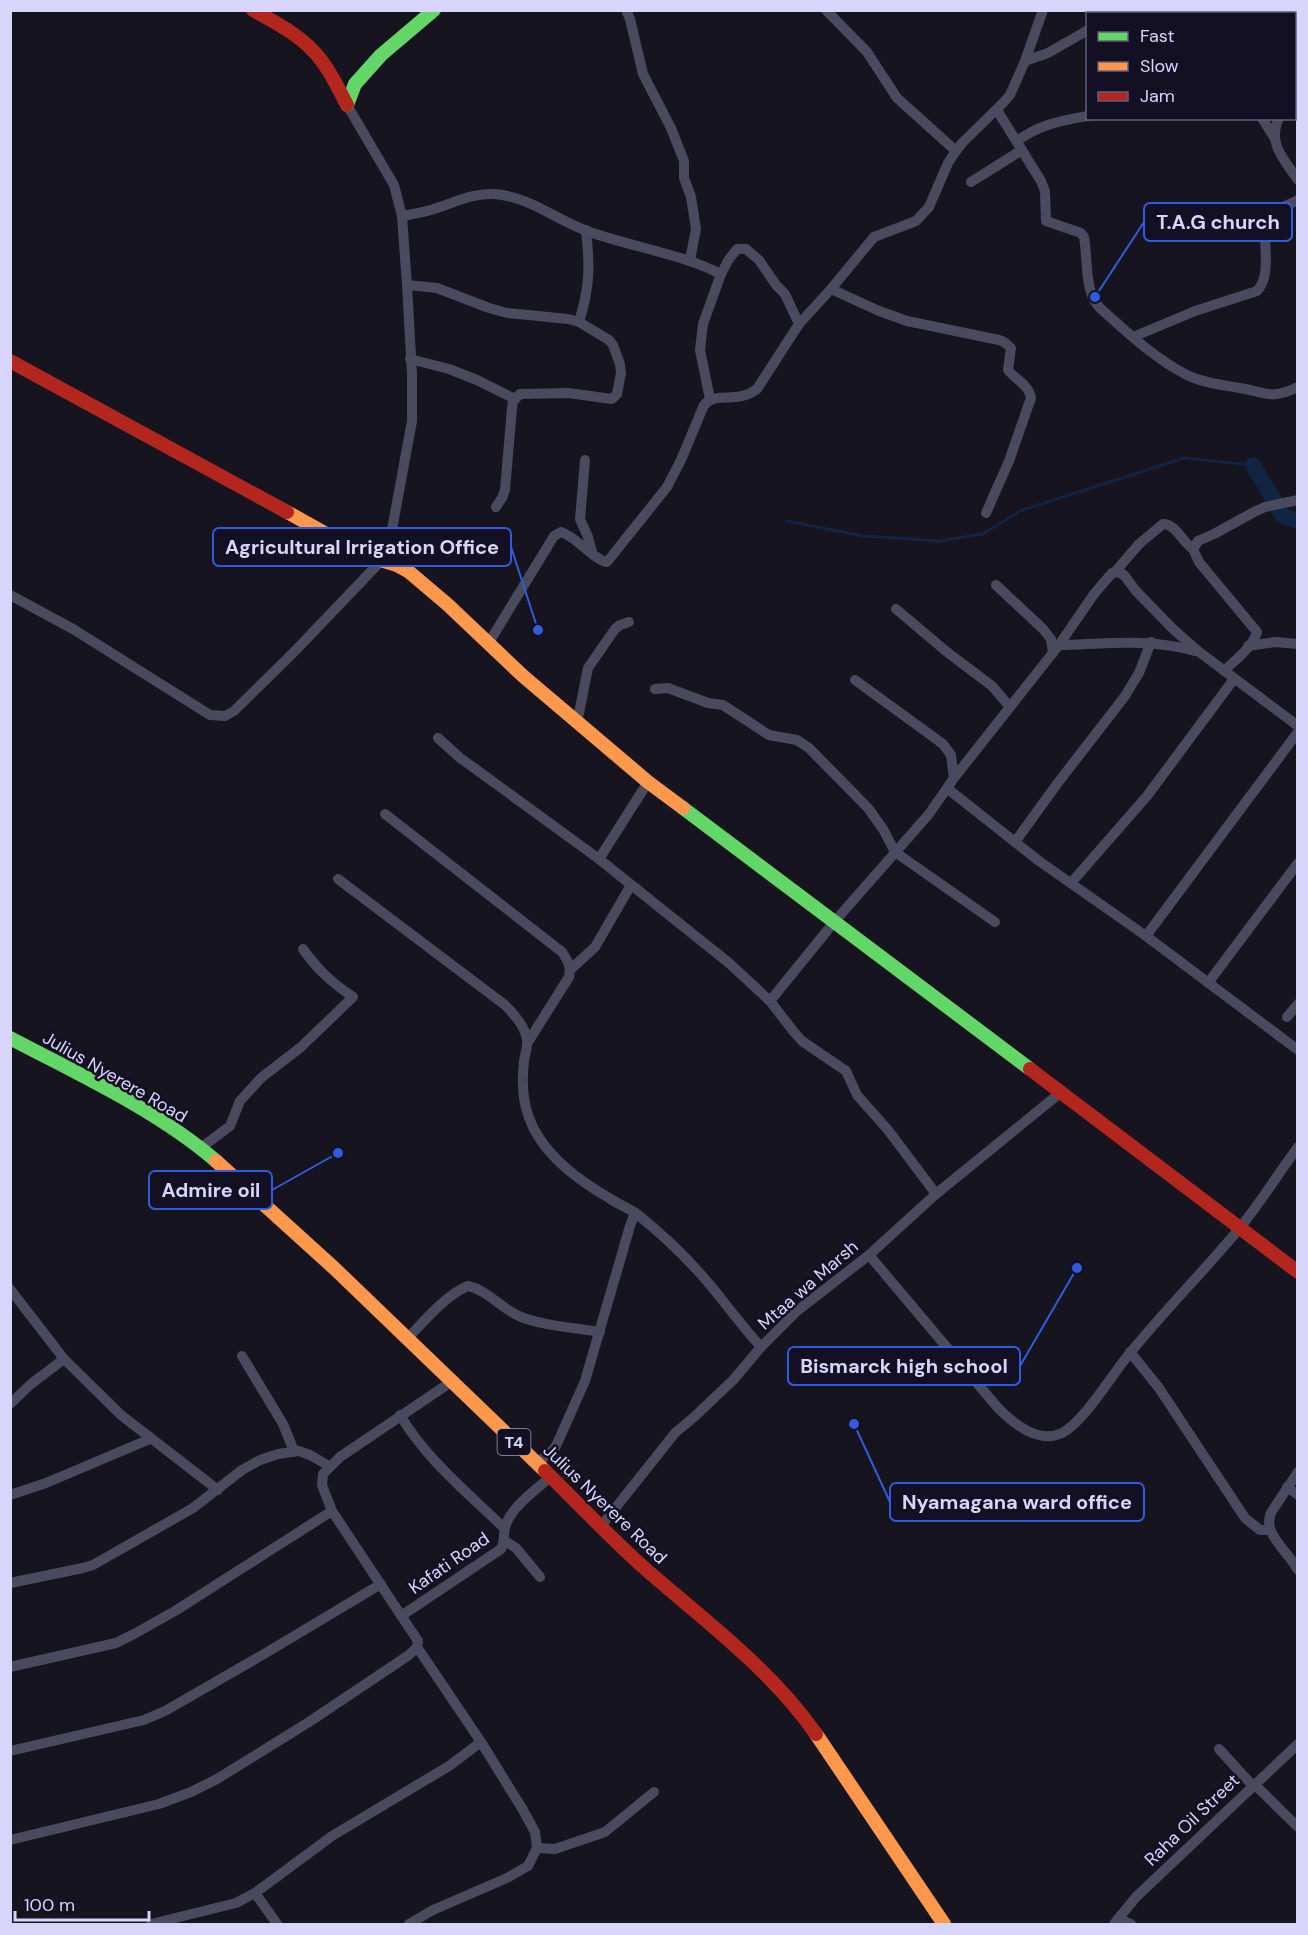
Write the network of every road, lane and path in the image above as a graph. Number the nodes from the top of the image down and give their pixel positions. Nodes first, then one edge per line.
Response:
1 (253, 10) edge
2 (434, 10) edge
3 (626, 10) edge
4 (826, 10) edge
5 (1043, 10) edge
6 (1086, 31) edge
7 (1025, 61) junction
8 (347, 105) junction
9 (996, 110) junction
10 (1086, 116) edge
11 (1263, 120) edge
12 (1278, 120) edge
13 (1274, 137) junction
14 (1020, 145) junction
15 (956, 152) junction
16 (1293, 162) edge
17 (1298, 180) edge
18 (971, 182) dead end
19 (1298, 200) edge
20 (402, 216) junction
21 (586, 230) junction
22 (690, 260) junction
23 (721, 274) junction
24 (407, 285) junction
25 (831, 289) junction
26 (579, 322) junction
27 (799, 324) junction
28 (1133, 337) junction
29 (410, 359) junction
30 (10, 361) edge
31 (1298, 387) edge
32 (514, 399) junction
33 (710, 399) junction
34 (585, 460) dead end
35 (1298, 501) edge
36 (496, 507) dead end
37 (986, 513) dead end
38 (1193, 549) junction
39 (591, 552) junction
40 (383, 561) junction
41 (1115, 572) junction
42 (996, 585) dead end
43 (10, 595) edge
44 (897, 609) dead end
45 (629, 622) dead end
46 (1151, 642) junction
47 (488, 644) junction
48 (1298, 644) edge
49 (1248, 646) junction
50 (1056, 649) junction
51 (1198, 651) junction
52 (1224, 671) junction
53 (1234, 679) junction
54 (855, 680) dead end
55 (655, 689) dead end
56 (1010, 707) junction
57 (577, 723) junction
58 (1298, 726) edge
59 (1298, 732) edge
60 (438, 738) dead end
61 (954, 778) junction
62 (648, 782) junction
63 (948, 789) junction
64 (385, 814) dead end
65 (1015, 842) junction
66 (895, 852) junction
67 (599, 859) junction
68 (1298, 863) edge
69 (338, 879) dead end
70 (1071, 883) junction
71 (631, 885) junction
72 (835, 921) junction
73 (995, 922) dead end
74 (1146, 936) junction
75 (303, 949) dead end
76 (571, 969) junction
77 (1208, 983) junction
78 (770, 1001) junction
79 (1298, 1004) edge
80 (1287, 1017) dead end
81 (10, 1038) edge
82 (528, 1042) junction
83 (1298, 1050) edge
84 (1060, 1093) junction
85 (1298, 1147) edge
86 (202, 1150) junction
87 (936, 1194) junction
88 (635, 1213) junction
89 (1240, 1228) junction
90 (869, 1255) junction
91 (1298, 1272) edge
92 (10, 1289) edge
93 (600, 1332) junction
94 (407, 1339) junction
95 (761, 1347) junction
96 (1130, 1352) junction
97 (242, 1356) dead end
98 (64, 1359) junction
99 (451, 1382) junction
100 (10, 1404) edge
101 (400, 1415) junction
102 (150, 1439) junction
103 (294, 1451) junction
104 (536, 1463) junction
105 (329, 1466) junction
106 (1298, 1473) edge
107 (550, 1478) junction
108 (1287, 1486) junction
109 (218, 1490) junction
110 (10, 1495) edge
111 (1298, 1495) edge
112 (332, 1511) junction
113 (601, 1526) junction
114 (504, 1528) junction
115 (1269, 1530) junction
116 (505, 1541) junction
117 (1296, 1564) edge
118 (540, 1577) dead end
119 (10, 1583) edge
120 (381, 1584) junction
121 (401, 1616) junction
122 (417, 1647) junction
123 (10, 1667) edge
124 (481, 1742) junction
125 (1298, 1744) edge
126 (1219, 1749) dead end
127 (10, 1751) edge
128 (1253, 1785) junction
129 (654, 1792) dead end
130 (1298, 1827) edge
131 (10, 1840) edge
132 (537, 1848) junction
133 (255, 1893) junction
134 (1116, 1922) edge
135 (151, 1924) edge
136 (277, 1924) edge
137 (409, 1924) edge
138 (944, 1924) edge
139 (1131, 1924) edge

1 - 8 main road
2 - 8 main road
3 - 22 street
4 - 15 street
5 - 7 street
6 - 7 street
7 - 9 street
8 - 20 street
9 - 14 street
9 - 15 street
10 - 14 street
11 - 13 street
12 - 13 street
13 - 16 street
14 - 18 street
14 - 28 street
15 - 25 street
16 - 17 street
19 - 28 street
20 - 21 street
20 - 24 street
21 - 22 street
21 - 26 street
22 - 23 street
23 - 27 street
23 - 33 street
24 - 26 street
24 - 29 street
25 - 27 street
25 - 37 street
26 - 32 street
27 - 33 street
28 - 31 street
29 - 32 street
29 - 40 street
30 - 40 main road
32 - 36 street
33 - 39 street
34 - 39 street
35 - 38 street
38 - 41 street
38 - 49 street
39 - 47 street
40 - 43 street
40 - 47 main road
41 - 50 street
41 - 51 street
42 - 50 street
44 - 56 street
45 - 57 street
46 - 50 street
46 - 51 street
46 - 65 street
47 - 57 main road
48 - 49 street
49 - 52 street
50 - 56 street
51 - 52 street
52 - 53 street
53 - 58 street
53 - 70 street
54 - 61 street
55 - 66 street
56 - 61 street
57 - 62 main road
59 - 74 street
60 - 67 street
61 - 63 street
62 - 67 street
62 - 72 main road
63 - 65 street
63 - 66 street
64 - 76 street
65 - 70 street
66 - 72 street
66 - 73 street
67 - 71 street
68 - 77 street
69 - 82 street
70 - 74 street
71 - 76 street
71 - 78 street
72 - 78 street
72 - 84 main road
74 - 77 street
75 - 86 street
76 - 82 street
77 - 83 street
78 - 87 street
79 - 80 street
81 - 86 main road, Julius Nyerere Road / T4
82 - 88 street
84 - 87 street, Mtaa wa Marsh
84 - 89 main road
85 - 89 street
86 - 94 main road, Julius Nyerere Road / T4
87 - 90 street, Mtaa wa Marsh
88 - 93 street
88 - 95 street
89 - 91 main road
89 - 96 street
90 - 95 street, Mtaa wa Marsh
90 - 96 street
92 - 98 street
93 - 94 street
93 - 104 street
94 - 99 main road, Julius Nyerere Road / T4
95 - 113 street, Mtaa wa Marsh
96 - 115 street
97 - 103 street
98 - 100 street
98 - 102 street
99 - 101 street
99 - 104 main road, Julius Nyerere Road / T4
101 - 105 street
101 - 114 street
102 - 109 street
102 - 110 street
103 - 105 street
103 - 109 street
104 - 107 main road, Julius Nyerere Road / T4
105 - 112 street
106 - 108 street
107 - 113 main road, Julius Nyerere Road / T4
107 - 114 street, Kafati Road
108 - 111 street
108 - 115 street
109 - 119 street
112 - 120 street
112 - 123 street
113 - 138 main road, Julius Nyerere Road / T4
114 - 116 street, Kafati Road
115 - 117 street
116 - 118 street
116 - 121 street, Kafati Road
120 - 121 street
120 - 127 street
121 - 122 street
122 - 124 street
122 - 131 street
124 - 132 street
124 - 133 street
125 - 128 street, Raha Oil Street
126 - 128 street
128 - 130 street
128 - 134 street, Raha Oil Street
129 - 132 street
132 - 137 street
133 - 135 street
133 - 136 street
134 - 139 street

